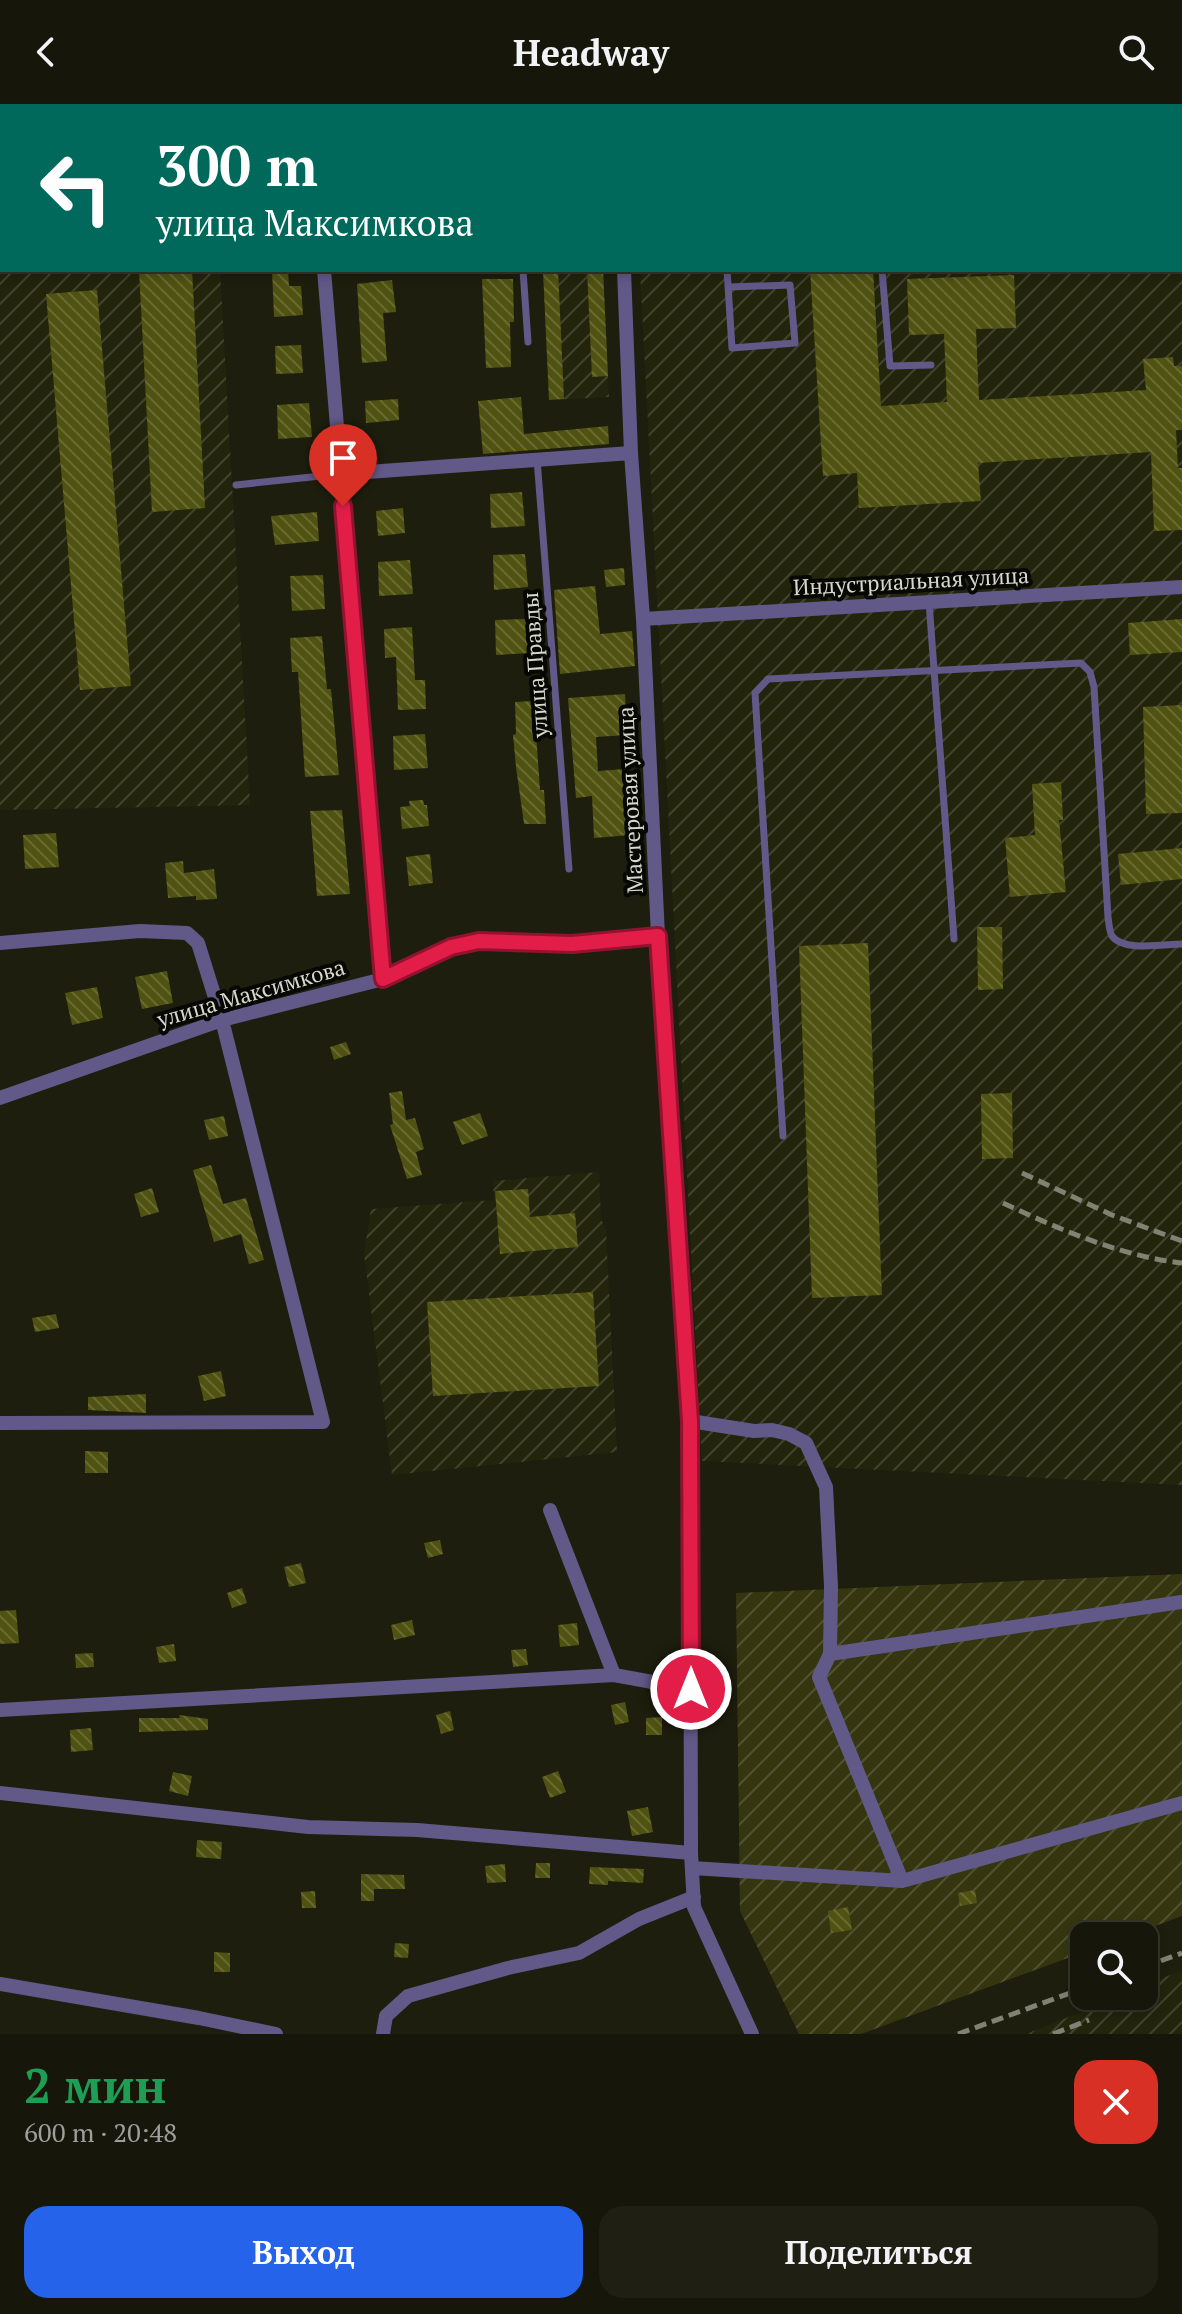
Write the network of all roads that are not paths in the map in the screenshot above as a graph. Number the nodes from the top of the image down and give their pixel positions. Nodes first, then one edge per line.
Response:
1 (324, 272) edge
2 (523, 272) edge
3 (624, 272) edge
4 (727, 272) edge
5 (882, 272) edge
6 (728, 287) junction
7 (528, 342) dead end
8 (931, 365) dead end
9 (631, 453) junction
10 (537, 459) junction
11 (340, 474) junction
12 (236, 485) dead end
13 (1182, 587) edge
14 (929, 602) junction
15 (643, 619) junction
16 (934, 669) junction
17 (569, 869) dead end
18 (658, 936) junction
19 (954, 939) dead end
20 (0, 943) edge
21 (1182, 944) edge
22 (383, 979) junction
23 (222, 1020) junction
24 (0, 1098) edge
25 (783, 1136) dead end
26 (690, 1421) junction
27 (0, 1423) edge
28 (550, 1510) dead end
29 (1182, 1602) edge
30 (830, 1654) junction
31 (614, 1675) junction
32 (691, 1689) junction
33 (0, 1710) edge
34 (0, 1793) edge
35 (1182, 1803) edge
36 (692, 1860) junction
37 (902, 1881) junction
38 (694, 1897) junction
39 (0, 1984) edge
40 (276, 2034) edge
41 (383, 2034) edge
42 (752, 2034) edge

1 - 11 street
2 - 7 lane
3 - 9 street, Мастеровая улица
4 - 6 lane
5 - 8 lane
6 - 6 lane
9 - 10 street
9 - 15 street, Мастеровая улица
10 - 11 street
10 - 17 lane, улица Правды
11 - 12 lane
11 - 22 street
13 - 14 street, Индустриальная улица
14 - 15 street, Индустриальная улица
14 - 16 lane
15 - 18 street, Мастеровая улица
16 - 19 lane
16 - 21 lane
16 - 25 lane
18 - 22 street, улица Максимкова
18 - 26 street, Мастеровая улица
20 - 23 street
22 - 23 street, улица Максимкова
23 - 24 street, улица Максимкова
23 - 27 street
26 - 30 street
26 - 32 street, Мастеровая улица
28 - 31 street
29 - 30 street
30 - 37 street
31 - 32 street
31 - 33 street
32 - 36 street, Мастеровая улица
34 - 36 street
35 - 37 street
36 - 37 street
36 - 38 street, Мастеровая улица
38 - 41 street
38 - 42 street, Мастеровая улица
39 - 40 street

